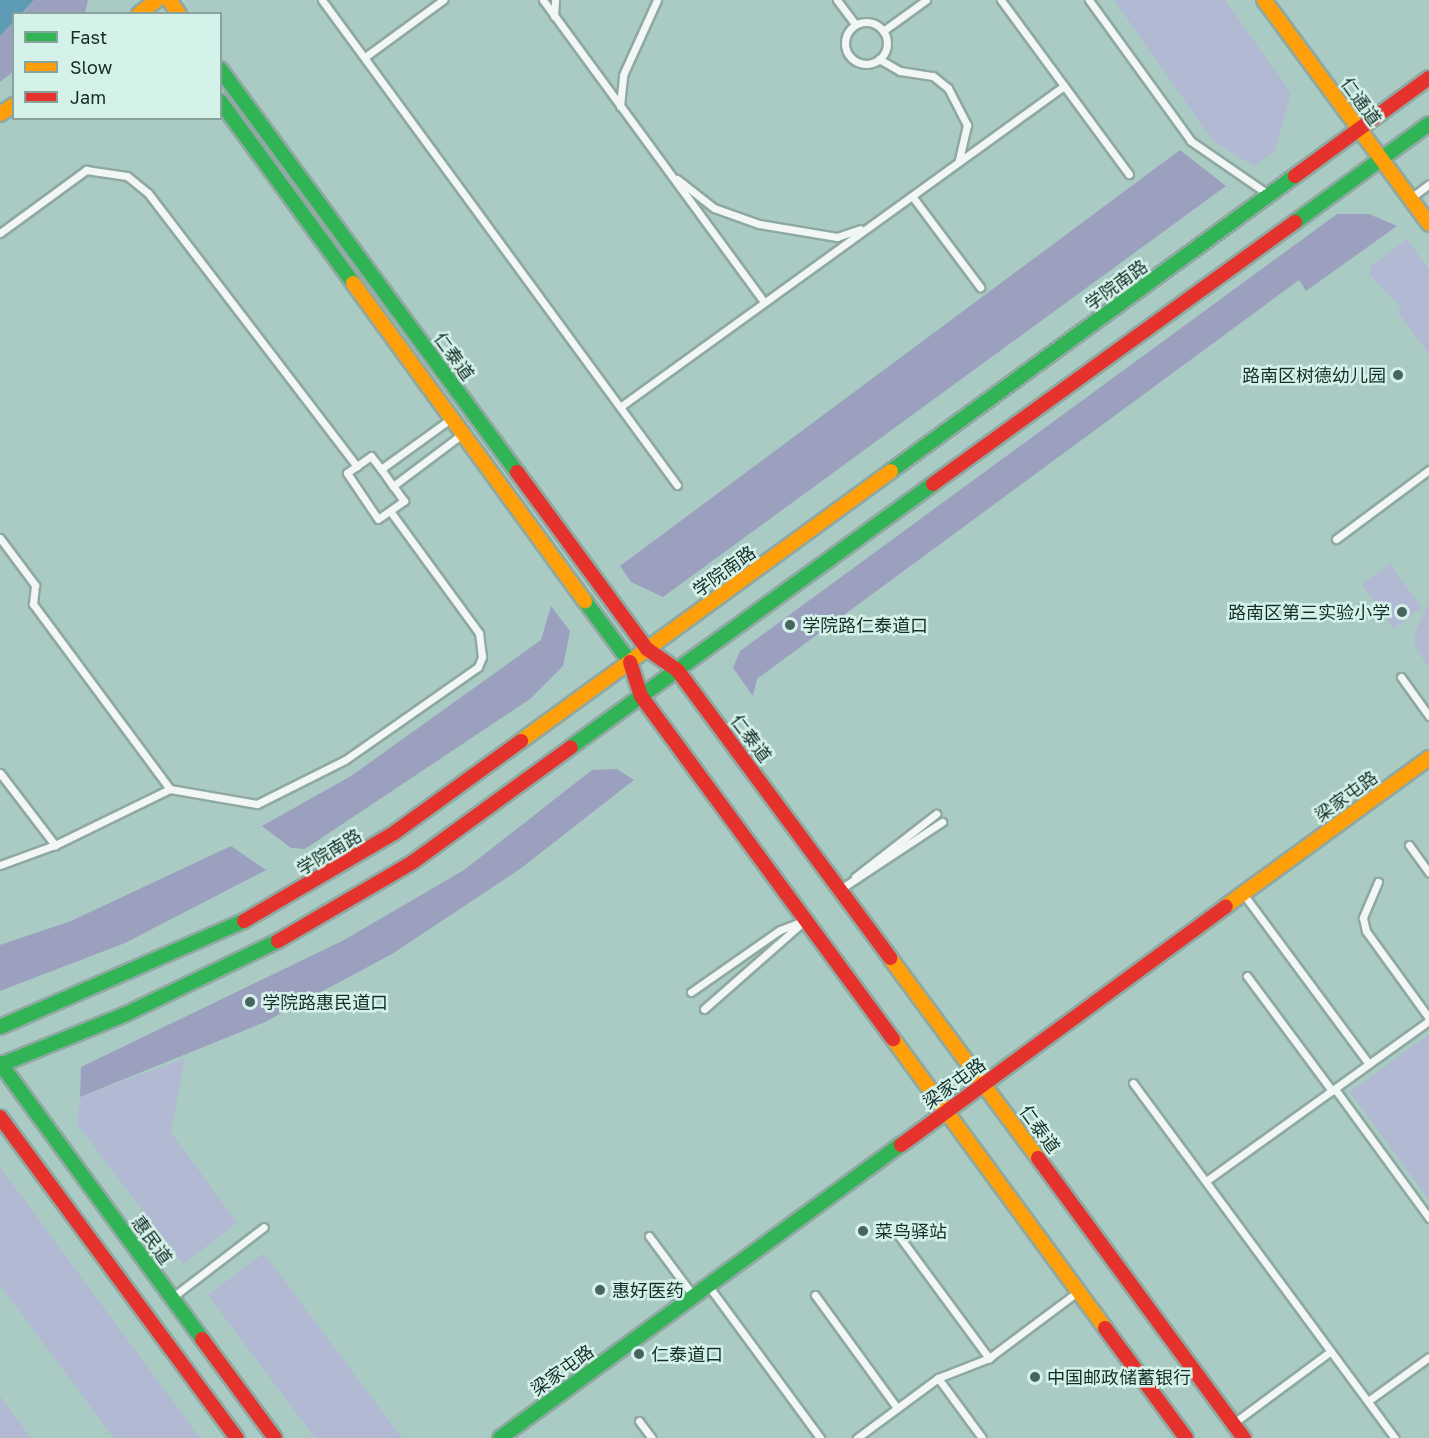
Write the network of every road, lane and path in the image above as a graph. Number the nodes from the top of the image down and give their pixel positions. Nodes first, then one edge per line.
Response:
1 (322, 0) edge
2 (443, 0) edge
3 (543, 0) edge
4 (555, 0) edge
5 (657, 0) edge
6 (837, 0) edge
7 (926, 0) edge
8 (1001, 0) edge
9 (1089, 0) edge
10 (1264, 0) edge
11 (554, 16) junction
12 (855, 24) junction
13 (883, 31) junction
14 (365, 57) junction
15 (879, 59) junction
16 (222, 72) edge
17 (1429, 78) edge
18 (1064, 86) junction
19 (222, 104) edge
20 (620, 106) junction
21 (1429, 123) edge
22 (1360, 130) junction
23 (1381, 159) junction
24 (958, 162) junction
25 (669, 174) junction
26 (1129, 174) dead end
27 (1429, 184) edge
28 (912, 196) junction
29 (1270, 196) junction
30 (1410, 199) junction
31 (1429, 224) edge
32 (869, 227) junction
33 (0, 233) edge
34 (980, 287) dead end
35 (764, 302) junction
36 (620, 406) junction
37 (452, 417) junction
38 (464, 434) junction
39 (357, 466) junction
40 (381, 469) junction
41 (1429, 470) edge
42 (677, 485) dead end
43 (393, 486) junction
44 (390, 511) junction
45 (0, 537) edge
46 (1336, 539) dead end
47 (647, 649) junction
48 (630, 662) junction
49 (678, 671) junction
50 (1401, 677) dead end
51 (641, 696) junction
52 (1429, 716) edge
53 (1429, 758) edge
54 (0, 773) edge
55 (170, 789) junction
56 (936, 814) dead end
57 (942, 822) dead end
58 (1409, 845) dead end
59 (55, 846) junction
60 (0, 865) edge
61 (1429, 873) edge
62 (1378, 882) dead end
63 (842, 888) junction
64 (1243, 894) junction
65 (805, 920) junction
66 (1247, 976) dead end
67 (691, 992) dead end
68 (704, 1009) dead end
69 (1429, 1020) edge
70 (0, 1027) edge
71 (0, 1064) edge
72 (1369, 1064) junction
73 (984, 1083) junction
74 (1133, 1083) dead end
75 (1334, 1090) junction
76 (945, 1112) junction
77 (0, 1117) edge
78 (1206, 1181) junction
79 (1429, 1218) edge
80 (264, 1227) dead end
81 (649, 1236) dead end
82 (899, 1236) dead end
83 (708, 1285) junction
84 (1078, 1292) junction
85 (815, 1295) dead end
86 (694, 1296) junction
87 (172, 1298) junction
88 (1331, 1351) junction
89 (1429, 1357) edge
90 (989, 1359) junction
91 (938, 1378) junction
92 (1368, 1401) junction
93 (897, 1408) junction
94 (639, 1421) dead end
95 (1233, 1424) junction
96 (237, 1438) edge
97 (275, 1438) edge
98 (500, 1438) edge
99 (652, 1438) edge
100 (820, 1438) edge
101 (857, 1438) edge
102 (982, 1438) edge
103 (1186, 1438) edge
104 (1244, 1438) edge
105 (1395, 1438) edge

1 - 14 lane
2 - 14 lane
3 - 11 lane
4 - 11 lane
5 - 20 lane
6 - 12 lane
7 - 13 lane
8 - 18 lane
9 - 29 lane
10 - 22 main road, 仁通道
11 - 20 lane
12 - 13 lane
12 - 15 lane
13 - 15 lane
14 - 36 lane
15 - 24 lane
16 - 47 main road, 仁泰道
17 - 22 main road, 学院南路
18 - 24 lane
18 - 26 lane
19 - 37 main road
20 - 25 lane
21 - 23 main road
22 - 23 main road, 仁通道
22 - 29 main road, 学院南路
23 - 30 main road, 仁通道
23 - 49 main road
24 - 28 lane
25 - 32 lane
25 - 35 lane
27 - 30 lane
28 - 32 lane
28 - 34 lane
29 - 47 main road, 学院南路
30 - 31 main road, 仁通道
32 - 35 lane
33 - 39 lane
35 - 36 lane
36 - 42 lane
37 - 38 main road
37 - 40 lane
38 - 43 lane
38 - 48 main road
39 - 40 lane
39 - 44 lane
40 - 43 lane
41 - 46 lane
43 - 44 lane
44 - 55 lane
45 - 55 lane
47 - 48 main road, 学院南路
47 - 49 main road, 仁泰道
48 - 51 main road
48 - 70 main road, 学院南路
49 - 51 main road
49 - 63 main road, 仁泰道
50 - 52 lane
51 - 65 main road
51 - 71 main road
53 - 64 main road, 梁家屯路
54 - 59 lane
55 - 59 lane
56 - 63 lane
57 - 63 lane
58 - 61 lane
59 - 60 lane
62 - 69 lane
63 - 73 main road, 仁泰道
64 - 72 lane
64 - 73 main road, 梁家屯路
65 - 67 lane
65 - 68 lane
65 - 76 main road
66 - 75 lane
69 - 72 lane
71 - 87 main road, 惠民道
72 - 75 lane
73 - 76 main road, 梁家屯路
73 - 95 main road, 仁泰道
74 - 78 lane
75 - 78 lane
75 - 79 lane
76 - 83 main road, 梁家屯路
76 - 84 main road
77 - 96 main road
78 - 88 lane
80 - 87 lane
81 - 86 lane
82 - 90 lane
83 - 86 main road, 梁家屯路
83 - 100 lane
84 - 90 lane
84 - 103 main road
85 - 93 lane
86 - 98 main road, 梁家屯路
87 - 97 main road, 惠民道
88 - 92 lane
88 - 95 lane
89 - 92 lane
90 - 91 lane
91 - 93 lane
91 - 102 lane
92 - 105 lane
93 - 101 lane
94 - 99 lane
95 - 104 main road, 仁泰道

